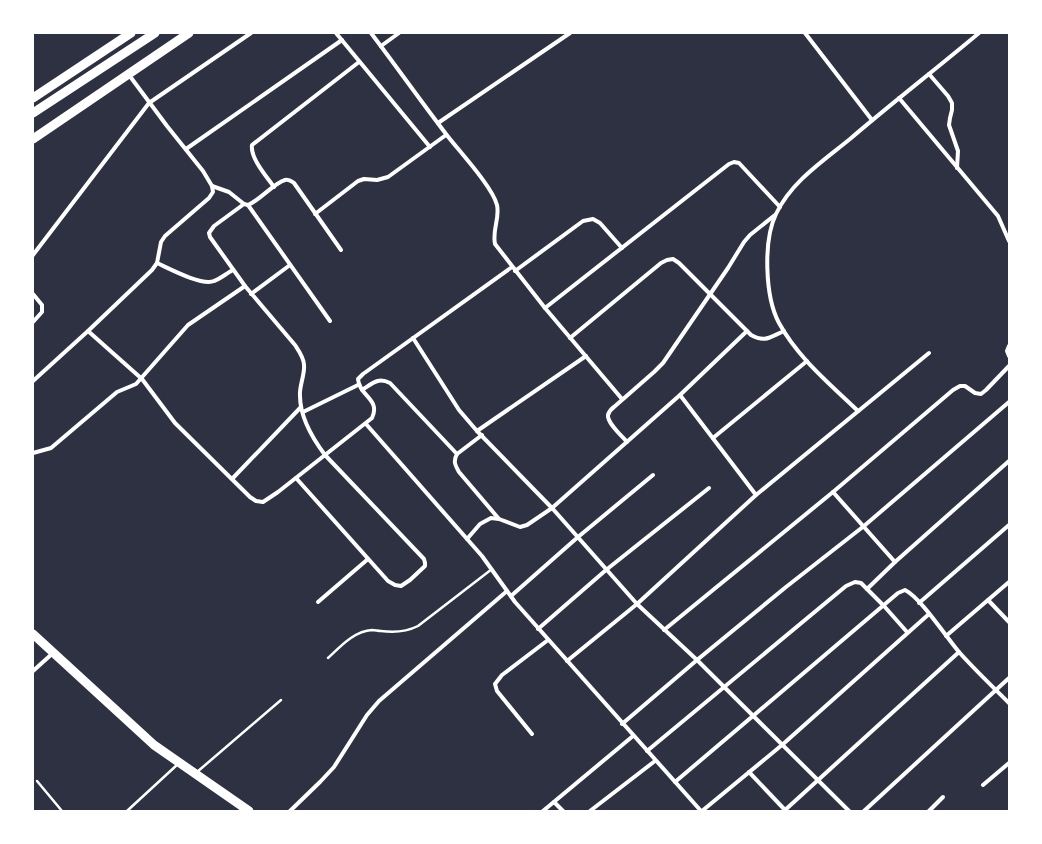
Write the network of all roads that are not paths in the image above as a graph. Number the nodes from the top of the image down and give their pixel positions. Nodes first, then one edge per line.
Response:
1 (131, 33) edge
2 (156, 33) edge
3 (189, 33) edge
4 (251, 33) edge
5 (336, 33) edge
6 (371, 33) edge
7 (399, 33) edge
8 (570, 33) edge
9 (805, 33) edge
10 (979, 33) edge
11 (342, 40) junction
12 (381, 46) junction
13 (359, 62) junction
14 (128, 74) junction
15 (929, 74) junction
16 (33, 98) edge
17 (899, 98) junction
18 (149, 103) junction
19 (33, 113) edge
20 (872, 120) junction
21 (438, 123) junction
22 (446, 134) junction
23 (33, 138) edge
24 (430, 147) junction
25 (186, 149) junction
26 (957, 168) junction
27 (212, 186) junction
28 (274, 187) junction
29 (246, 204) junction
30 (780, 207) junction
31 (315, 214) junction
32 (775, 215) junction
33 (1009, 241) edge
34 (622, 248) junction
35 (341, 250) dead end
36 (33, 255) edge
37 (158, 263) junction
38 (290, 266) junction
39 (513, 269) junction
40 (233, 270) junction
41 (245, 286) junction
42 (33, 294) edge
43 (251, 294) junction
44 (710, 294) junction
45 (545, 308) junction
46 (330, 321) dead end
47 (33, 322) edge
48 (88, 331) junction
49 (747, 331) junction
50 (784, 331) junction
51 (413, 338) junction
52 (570, 338) junction
53 (1009, 346) edge
54 (929, 353) dead end
55 (586, 356) junction
56 (1009, 356) edge
57 (807, 361) junction
58 (1009, 366) edge
59 (142, 379) junction
60 (33, 381) edge
61 (358, 385) junction
62 (362, 390) junction
63 (680, 395) junction
64 (622, 399) junction
65 (1009, 402) edge
66 (301, 407) junction
67 (858, 411) junction
68 (303, 412) junction
69 (366, 424) junction
70 (477, 431) junction
71 (482, 435) junction
72 (713, 438) junction
73 (627, 442) junction
74 (33, 453) edge
75 (457, 454) junction
76 (325, 455) junction
77 (1009, 461) edge
78 (652, 475) dead end
79 (296, 478) junction
80 (232, 479) junction
81 (709, 488) dead end
82 (833, 492) junction
83 (756, 495) junction
84 (552, 508) junction
85 (499, 519) junction
86 (1009, 525) edge
87 (864, 526) junction
88 (578, 537) junction
89 (467, 539) junction
90 (368, 559) junction
91 (895, 562) junction
92 (492, 569) junction
93 (606, 570) junction
94 (1009, 582) edge
95 (868, 589) junction
96 (507, 591) junction
97 (511, 596) junction
98 (988, 600) junction
99 (318, 602) dead end
100 (919, 603) junction
101 (637, 604) junction
102 (884, 606) junction
103 (929, 614) junction
104 (1009, 622) edge
105 (538, 629) junction
106 (664, 630) junction
107 (907, 632) junction
108 (33, 634) edge
109 (946, 636) junction
110 (548, 640) junction
111 (959, 652) junction
112 (54, 653) junction
113 (328, 658) dead end
114 (697, 660) junction
115 (567, 661) junction
116 (33, 671) edge
117 (1009, 678) edge
118 (724, 688) junction
119 (996, 690) junction
120 (281, 700) dead end
121 (1009, 703) edge
122 (752, 716) junction
123 (622, 724) junction
124 (532, 734) dead end
125 (633, 736) junction
126 (782, 745) junction
127 (647, 751) junction
128 (655, 761) junction
129 (180, 763) junction
130 (1009, 763) edge
131 (749, 772) junction
132 (195, 774) junction
133 (37, 780) dead end
134 (818, 780) junction
135 (675, 782) junction
136 (983, 785) dead end
137 (942, 797) dead end
138 (554, 802) junction
139 (62, 811) edge
140 (127, 811) edge
141 (249, 811) edge
142 (290, 811) edge
143 (543, 811) edge
144 (562, 811) edge
145 (590, 811) edge
146 (701, 811) edge
147 (784, 811) edge
148 (849, 811) edge
149 (864, 811) edge
150 (929, 811) edge

1 - 16 main road
2 - 19 main road
3 - 14 main road
4 - 18 street
5 - 11 street
6 - 12 street
7 - 12 street
8 - 21 street
9 - 20 street
10 - 15 street
11 - 13 street
11 - 25 street
12 - 21 street
13 - 24 street
13 - 28 street
14 - 18 street
14 - 23 main road
15 - 17 street
15 - 26 street
17 - 20 street
17 - 26 street
18 - 25 street
18 - 36 street
20 - 30 street
21 - 22 street
22 - 24 street
22 - 39 street
24 - 31 street
25 - 27 street
26 - 33 street
27 - 29 street
27 - 37 street
28 - 29 street
28 - 31 street
29 - 38 street
29 - 40 street
30 - 32 street
30 - 34 street
31 - 35 street
32 - 44 street
32 - 50 street
34 - 39 street
34 - 45 street
37 - 40 street
37 - 48 street
38 - 43 street
38 - 46 street
39 - 45 street
39 - 51 street
40 - 41 street
41 - 43 street
41 - 59 street
42 - 47 street
43 - 66 street
44 - 49 street
44 - 52 street
44 - 64 street
45 - 52 street
48 - 59 street
48 - 60 street
49 - 50 street
49 - 63 street
50 - 57 street
51 - 61 street
51 - 70 street
52 - 55 street
53 - 56 street
54 - 67 street
55 - 64 street
55 - 70 street
57 - 67 street
57 - 72 street
58 - 82 street
59 - 74 street
59 - 80 street
61 - 62 street
61 - 68 street
62 - 69 street
62 - 75 street
63 - 72 street
63 - 73 street
64 - 73 street
65 - 87 street
66 - 68 street
66 - 80 street
67 - 83 street
68 - 76 street
69 - 76 street
69 - 89 street
70 - 71 street
71 - 75 street
71 - 84 street
72 - 83 street
73 - 84 street
75 - 85 street
76 - 79 street
76 - 90 street
77 - 91 street
78 - 88 street
79 - 80 street
79 - 90 street
81 - 93 street
82 - 87 street
82 - 106 street
83 - 101 street
84 - 85 street
84 - 88 street
85 - 89 street
86 - 100 street
87 - 91 street
87 - 114 street
88 - 93 street
88 - 97 street
89 - 92 street
90 - 99 street
91 - 95 street
92 - 96 street
92 - 113 lane
93 - 101 street
93 - 105 street
94 - 98 street
95 - 102 street
95 - 118 street
96 - 97 street
96 - 142 street
97 - 105 street
98 - 104 street
98 - 109 street
100 - 102 street
100 - 103 street
101 - 106 street
101 - 115 street
102 - 107 street
102 - 122 street
103 - 107 street
103 - 109 street
105 - 110 street
106 - 114 street
107 - 126 street
108 - 112 main road
109 - 111 street
110 - 115 street
110 - 124 street
111 - 119 street
111 - 134 street
112 - 116 street
112 - 129 main road
114 - 118 street
114 - 123 street
115 - 123 street
117 - 119 street
118 - 122 street
118 - 127 street
119 - 121 street
119 - 149 street
120 - 132 lane
122 - 126 street
122 - 135 street
123 - 125 street
125 - 127 street
125 - 138 street
126 - 131 street
126 - 134 street
127 - 128 street
128 - 135 street
128 - 145 street
129 - 132 main road
129 - 140 lane
130 - 136 street
131 - 146 street
131 - 147 street
132 - 141 main road
133 - 139 lane
134 - 147 street
134 - 148 street
135 - 146 street
137 - 150 street
138 - 143 street
138 - 144 street

